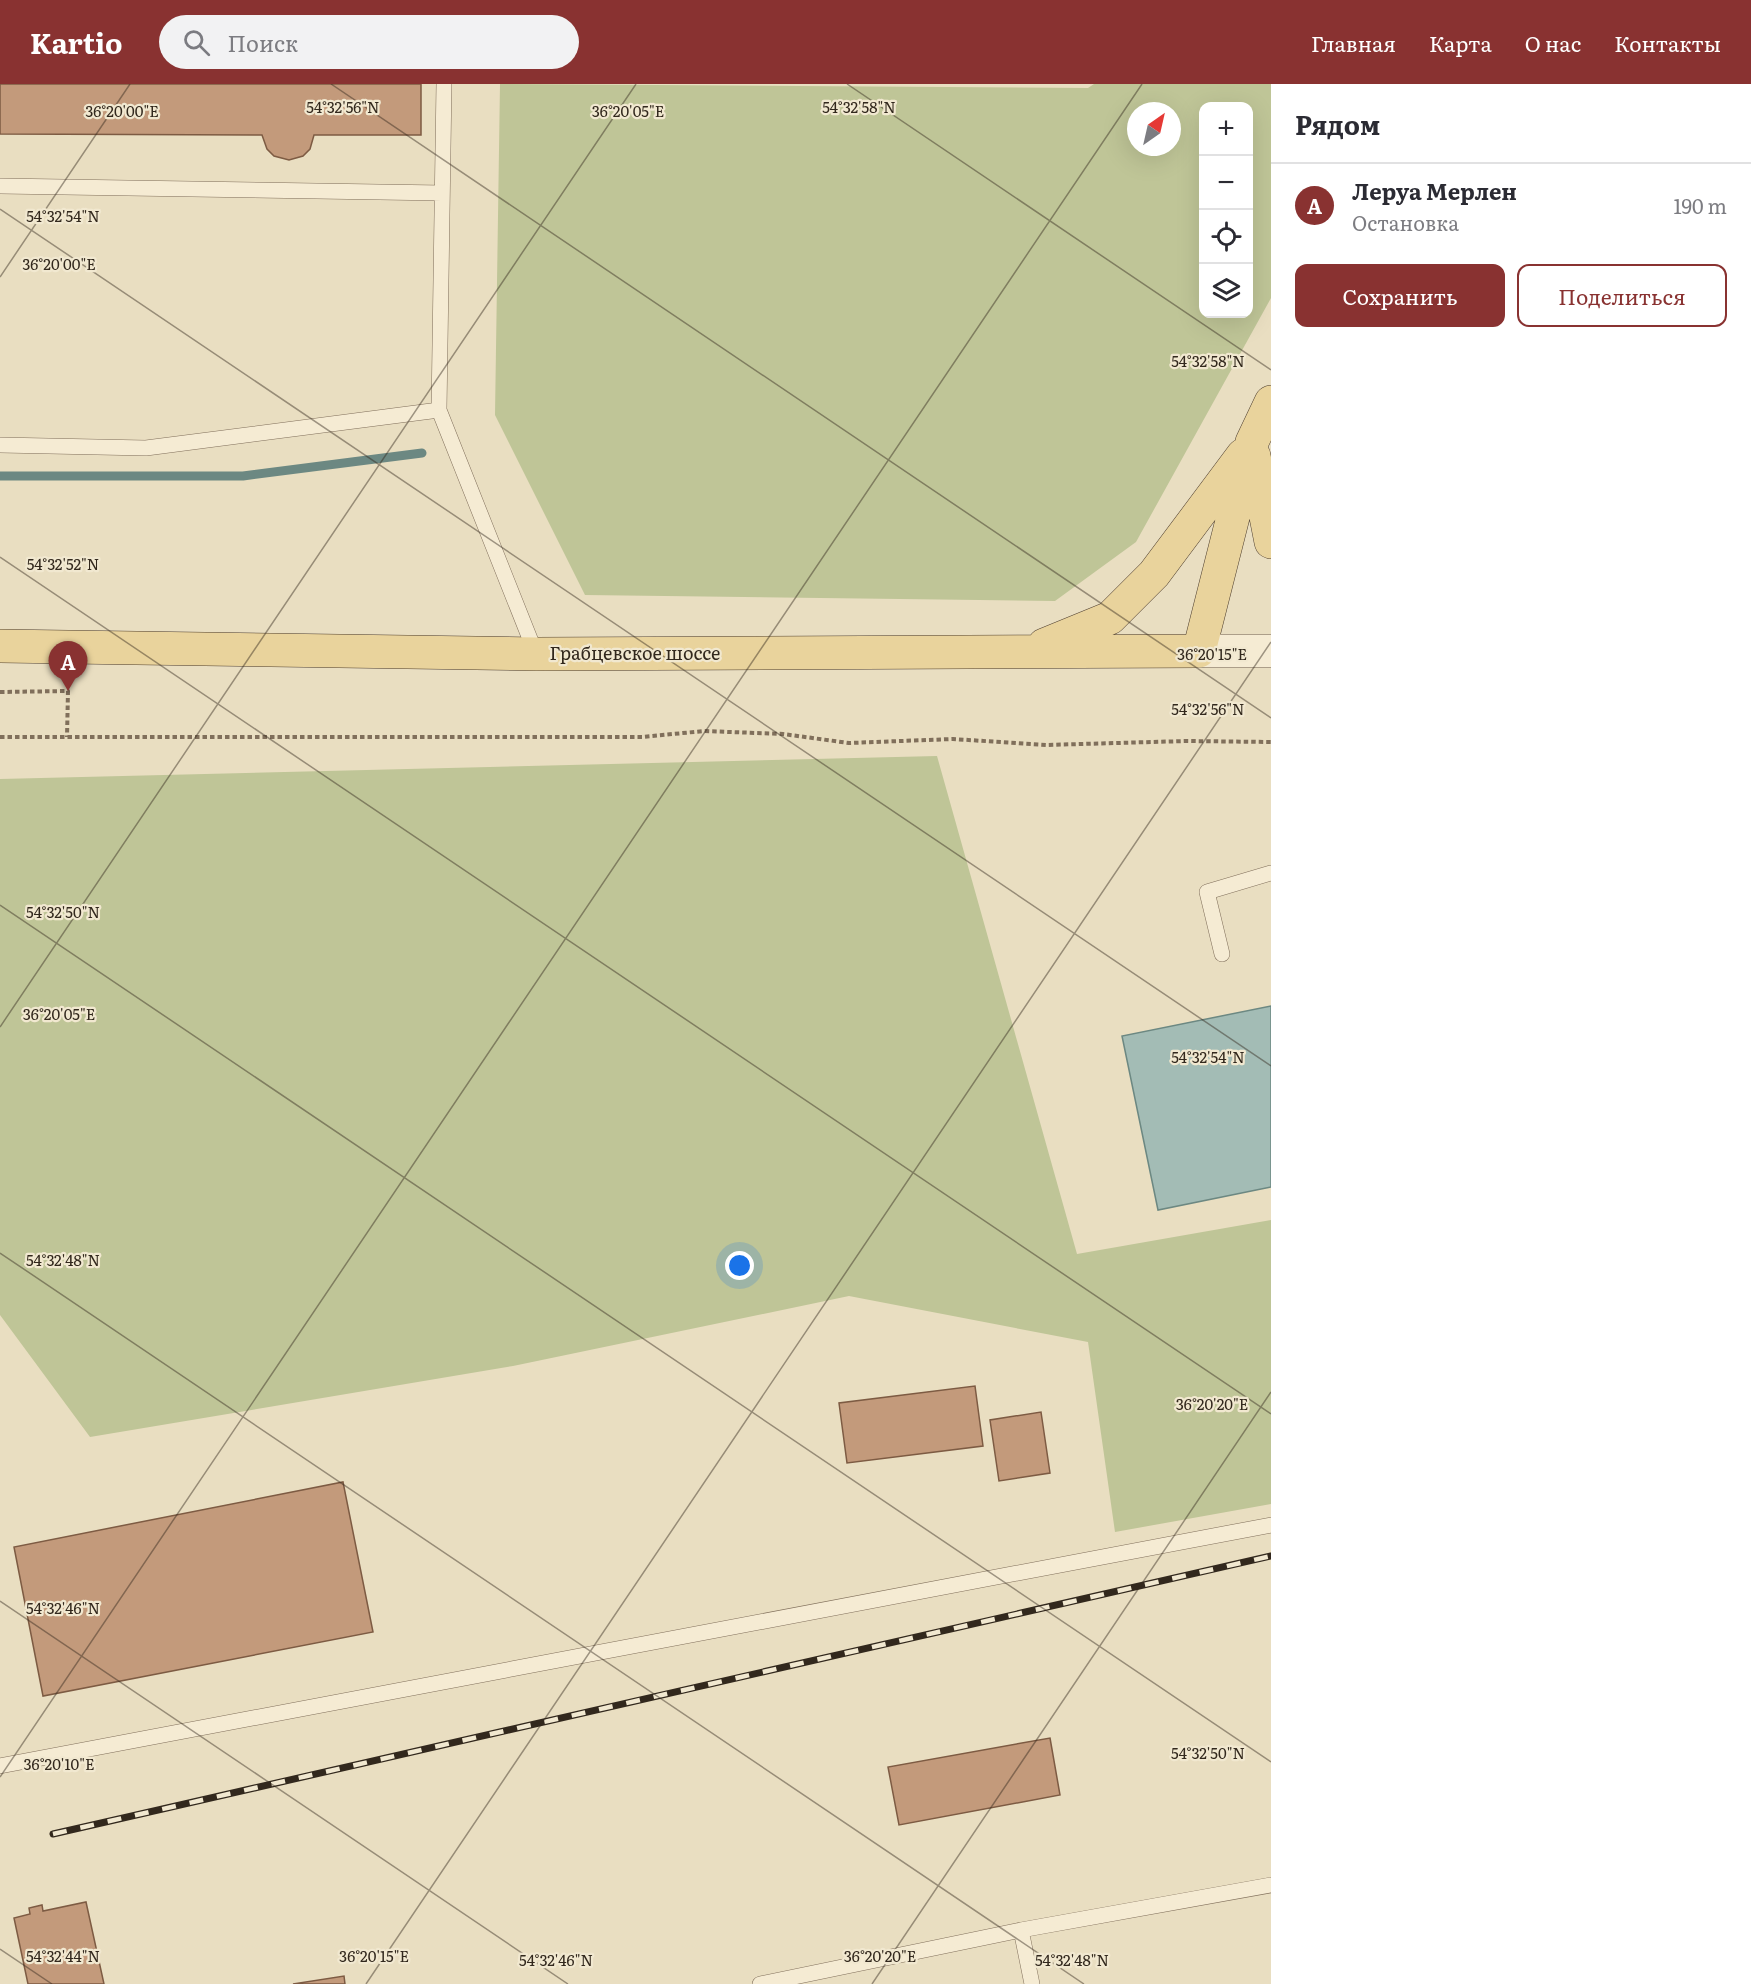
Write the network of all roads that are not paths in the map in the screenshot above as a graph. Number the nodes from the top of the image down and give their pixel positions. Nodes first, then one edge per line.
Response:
1 (444, 84) edge
2 (0, 186) edge
3 (442, 193) junction
4 (1271, 402) edge
5 (439, 410) junction
6 (1252, 442) junction
7 (0, 445) edge
8 (1271, 542) edge
9 (0, 646) edge
10 (1199, 651) junction
11 (1271, 651) edge
12 (1029, 652) junction
13 (536, 654) junction
14 (1271, 873) edge
15 (1222, 954) dead end
16 (1271, 1526) edge
17 (0, 1766) edge
18 (1271, 1885) edge
19 (1021, 1930) junction
20 (760, 1984) edge
21 (1032, 1984) edge

1 - 3 lane
2 - 3 lane
3 - 5 lane
4 - 6 main road
5 - 7 lane
5 - 13 lane
6 - 8 main road
6 - 10 main road
6 - 12 main road
9 - 13 main road, Грабцевское шоссе
10 - 11 main road, Грабцевское шоссе
10 - 12 main road, Грабцевское шоссе
12 - 13 main road, Грабцевское шоссе
14 - 15 lane
16 - 17 lane
18 - 19 lane
19 - 20 lane
19 - 21 lane

